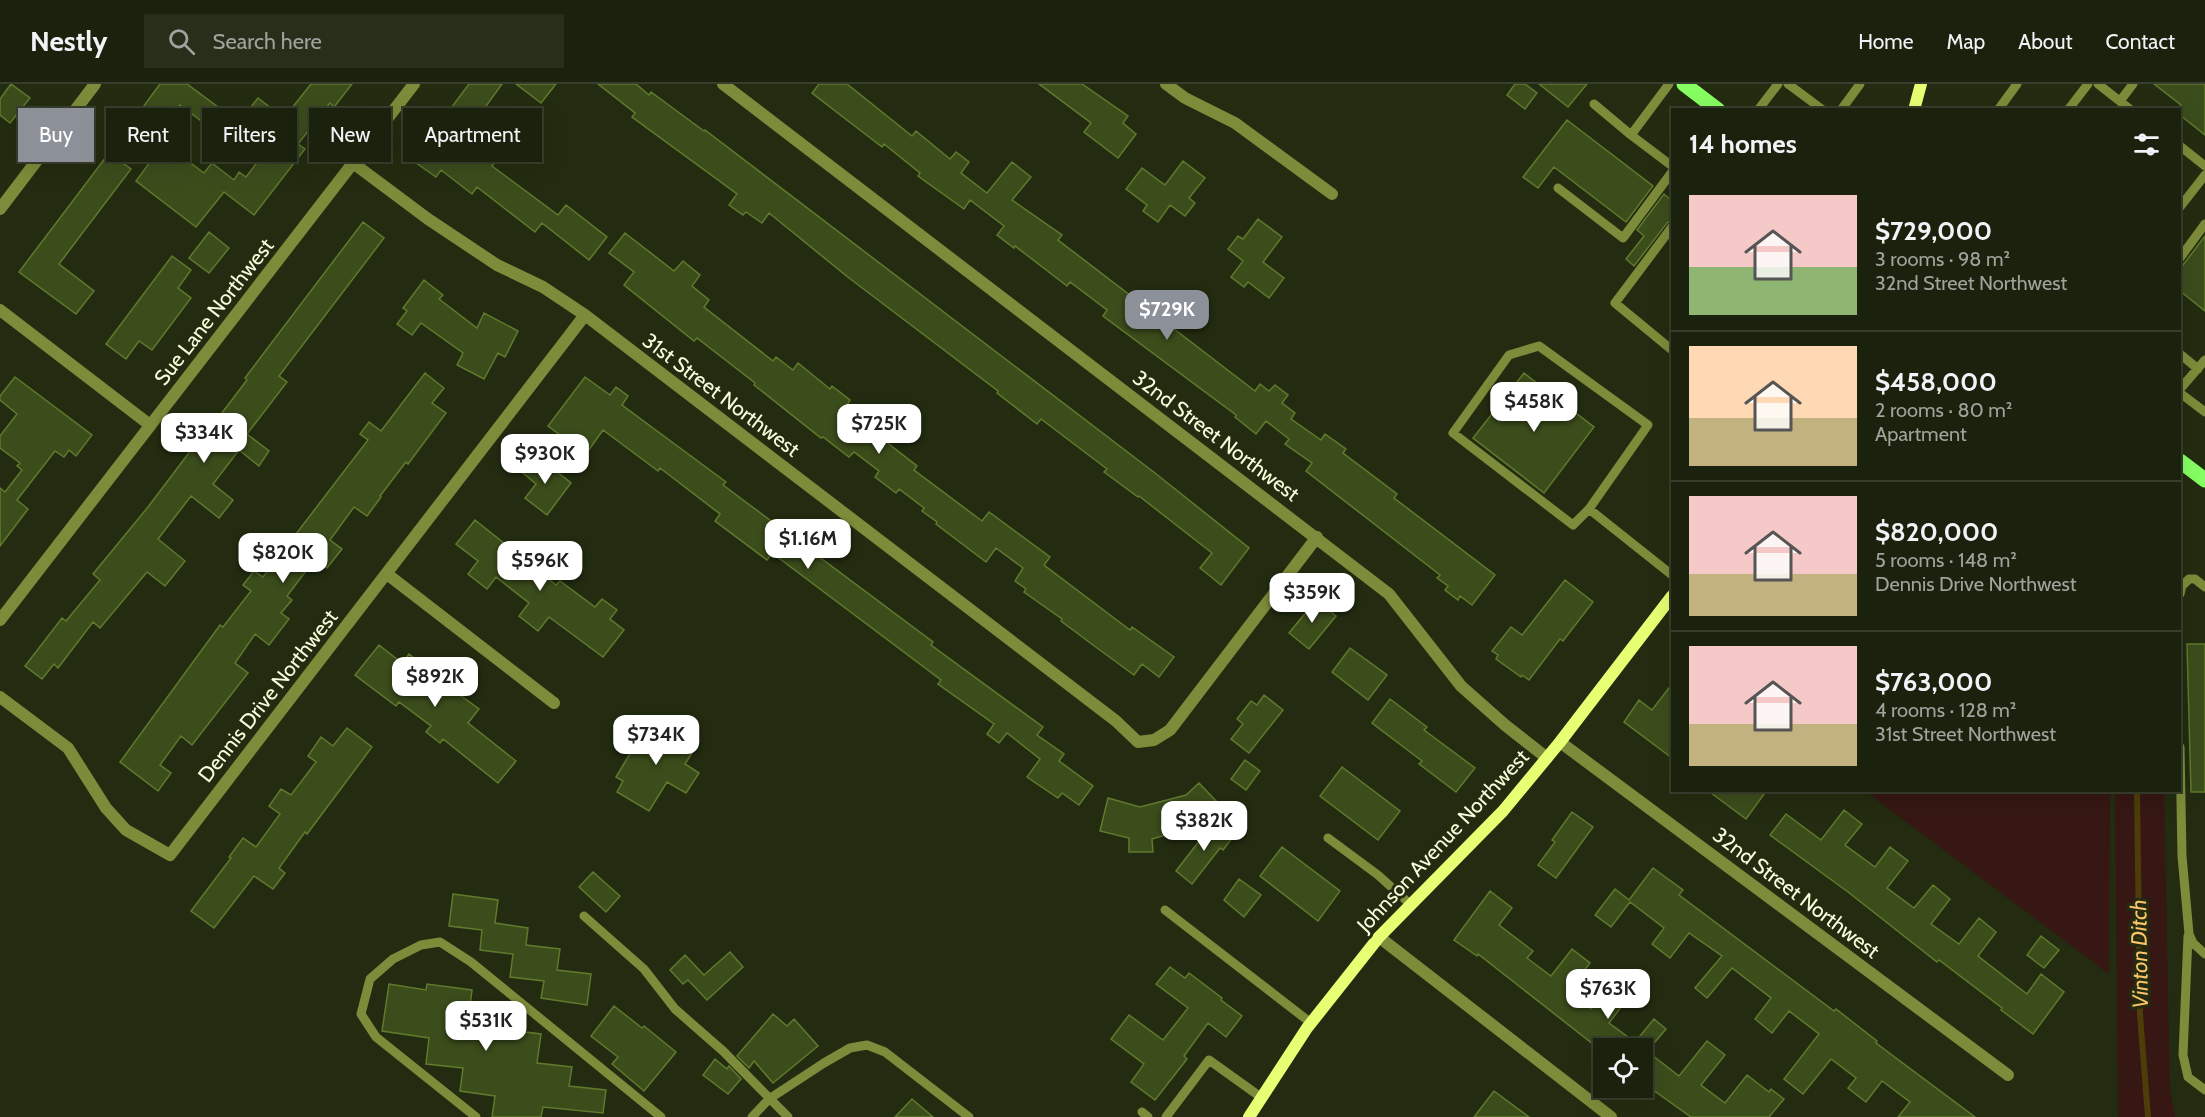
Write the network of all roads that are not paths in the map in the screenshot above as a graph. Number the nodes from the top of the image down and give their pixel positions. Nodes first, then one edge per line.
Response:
1 (95, 84) edge
2 (414, 84) edge
3 (723, 84) edge
4 (1166, 84) edge
5 (1669, 84) edge
6 (1684, 84) edge
7 (1778, 84) edge
8 (1788, 84) edge
9 (1860, 84) edge
10 (1921, 84) edge
11 (2017, 84) edge
12 (2098, 84) edge
13 (2133, 84) edge
14 (2082, 86) edge
15 (2120, 101) junction
16 (1594, 104) dead end
17 (1715, 108) edge
18 (1760, 108) edge
19 (1820, 108) edge
20 (1842, 108) edge
21 (1915, 108) edge
22 (1999, 108) edge
23 (2069, 108) edge
24 (2129, 108) edge
25 (1631, 135) junction
26 (2181, 147) edge
27 (354, 163) junction
28 (1671, 165) edge
29 (2205, 166) edge
30 (1671, 173) edge
31 (2205, 175) edge
32 (1558, 188) dead end
33 (1332, 194) dead end
34 (2181, 206) edge
35 (0, 209) edge
36 (2205, 224) edge
37 (1671, 228) edge
38 (2181, 257) edge
39 (0, 310) edge
40 (585, 315) junction
41 (1671, 349) edge
42 (2181, 355) edge
43 (2205, 360) edge
44 (2198, 369) junction
45 (2181, 390) edge
46 (2181, 392) edge
47 (2205, 412) edge
48 (150, 425) junction
49 (2181, 462) edge
50 (2205, 480) edge
51 (1589, 509) junction
52 (1317, 537) junction
53 (387, 574) junction
54 (1671, 574) edge
55 (2205, 587) edge
56 (2181, 590) edge
57 (1671, 597) edge
58 (0, 620) edge
59 (0, 697) edge
60 (554, 703) dead end
61 (1560, 742) junction
62 (1547, 758) junction
63 (2181, 792) edge
64 (1328, 838) dead end
65 (1410, 904) junction
66 (1165, 910) dead end
67 (584, 916) dead end
68 (2188, 934) junction
69 (1379, 937) junction
70 (2205, 954) edge
71 (1311, 1023) junction
72 (2008, 1075) dead end
73 (2205, 1090) edge
74 (1262, 1098) junction
75 (769, 1099) junction
76 (476, 1117) edge
77 (661, 1117) edge
78 (752, 1117) edge
79 (788, 1117) edge
80 (969, 1117) edge
81 (1166, 1117) edge
82 (1249, 1117) edge
83 (1611, 1117) edge

1 - 35 street
2 - 27 street, Sue Lane Northwest
3 - 52 street, 32nd Street Northwest
4 - 33 street
5 - 25 lane
6 - 17 main road
7 - 18 lane
8 - 19 lane
9 - 20 lane
10 - 21 street
11 - 22 lane
12 - 15 lane
13 - 15 lane
14 - 23 lane
15 - 24 lane
16 - 25 lane
25 - 28 lane
26 - 29 lane
27 - 40 street, 31st Street Northwest
27 - 48 street, Sue Lane Northwest
30 - 32 lane
31 - 34 lane
36 - 38 lane
37 - 41 lane
39 - 48 street
40 - 52 street, 31st Street Northwest
40 - 53 street, Dennis Drive Northwest
42 - 44 lane
43 - 44 lane
44 - 45 lane
46 - 47 lane
48 - 58 street, Sue Lane Northwest
49 - 50 main road
51 - 51 lane
51 - 54 lane
52 - 62 street, 32nd Street Northwest
53 - 59 street, Dennis Drive Northwest
53 - 60 street
55 - 56 lane
57 - 61 street, Johnson Avenue Northwest
61 - 62 street, Johnson Avenue Northwest
61 - 72 street, 32nd Street Northwest
62 - 65 street, Johnson Avenue Northwest
63 - 68 lane
64 - 65 lane
65 - 69 street, Johnson Avenue Northwest
66 - 71 lane
67 - 75 lane
68 - 70 lane
68 - 73 lane
69 - 71 street, Johnson Avenue Northwest
69 - 83 street
71 - 74 street, Johnson Avenue Northwest
74 - 81 lane
74 - 82 street, Johnson Avenue Northwest
75 - 78 lane
75 - 79 lane
75 - 80 lane
76 - 77 lane

